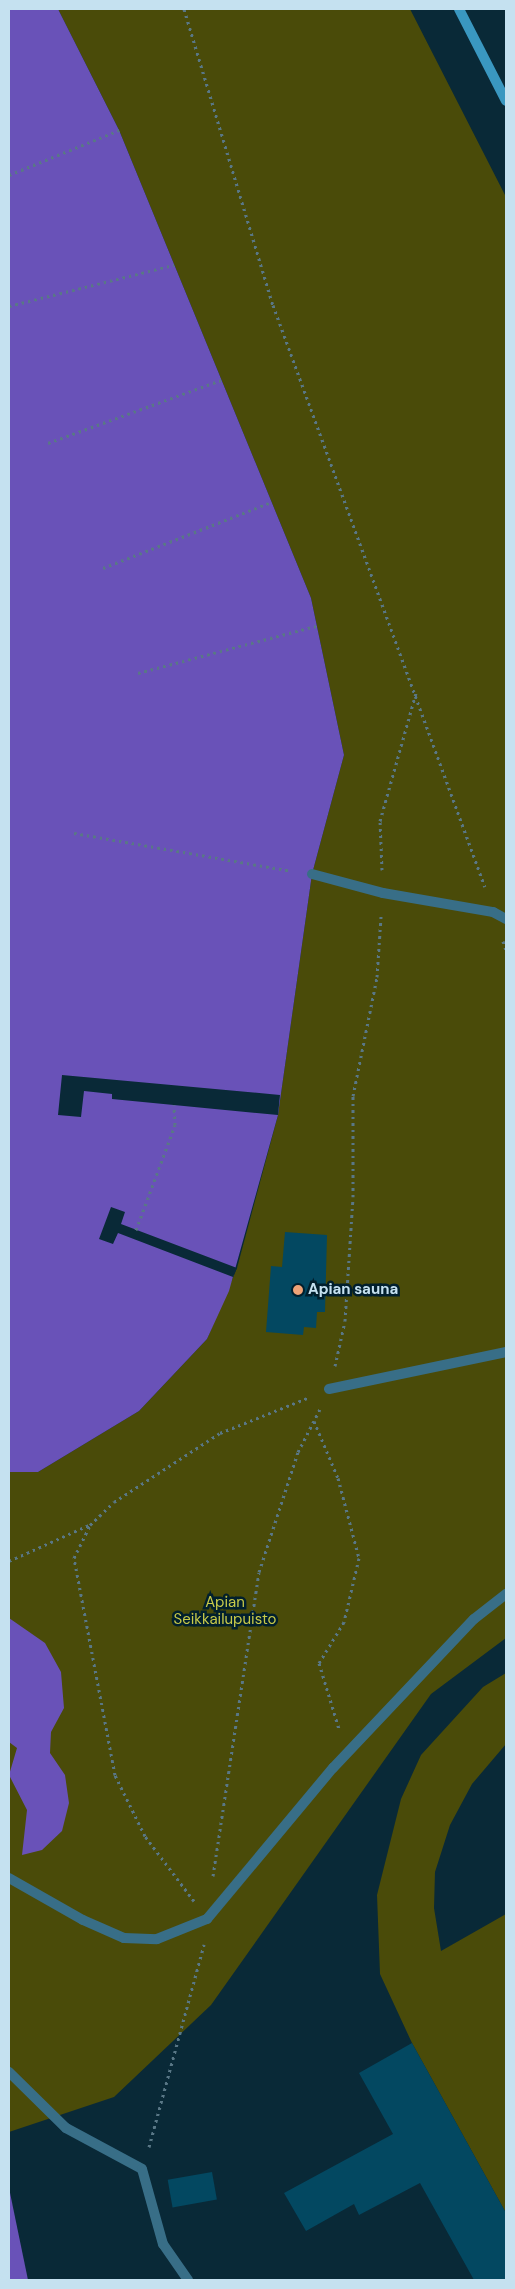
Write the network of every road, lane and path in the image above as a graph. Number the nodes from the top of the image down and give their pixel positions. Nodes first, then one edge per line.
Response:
1 (184, 9) edge
2 (459, 9) edge
3 (506, 101) edge
4 (119, 130) dead end
5 (9, 175) edge
6 (174, 265) dead end
7 (9, 306) edge
8 (221, 380) dead end
9 (48, 443) dead end
10 (271, 502) dead end
11 (103, 568) dead end
12 (316, 626) dead end
13 (138, 673) dead end
14 (416, 693) junction
15 (74, 832) dead end
16 (312, 874) joint
17 (383, 893) junction
18 (493, 912) junction
19 (506, 919) edge
20 (506, 950) edge
21 (174, 1105) dead end
22 (136, 1230) dead end
23 (506, 1352) edge
24 (329, 1389) junction
25 (314, 1421) junction
26 (90, 1525) junction
27 (9, 1561) edge
28 (506, 1594) edge
29 (348, 1753) junction
30 (9, 1878) edge
31 (212, 1881) dead end
32 (208, 1919) junction
33 (9, 2072) edge
34 (142, 2170) junction
35 (188, 2280) edge

1 - 14 path
2 - 3 main road
4 - 5 path
6 - 7 path
8 - 9 path
10 - 11 path
12 - 13 path
14 - 17 path
14 - 18 path
15 - 16 path
16 - 17 street
17 - 18 street
17 - 24 path
18 - 19 street
18 - 20 path
21 - 22 path
23 - 24 street
24 - 25 path
24 - 26 path
25 - 29 path
25 - 31 path
26 - 27 path
26 - 32 path
28 - 29 street
29 - 32 street
30 - 32 street
32 - 34 path
33 - 34 street
34 - 35 street

